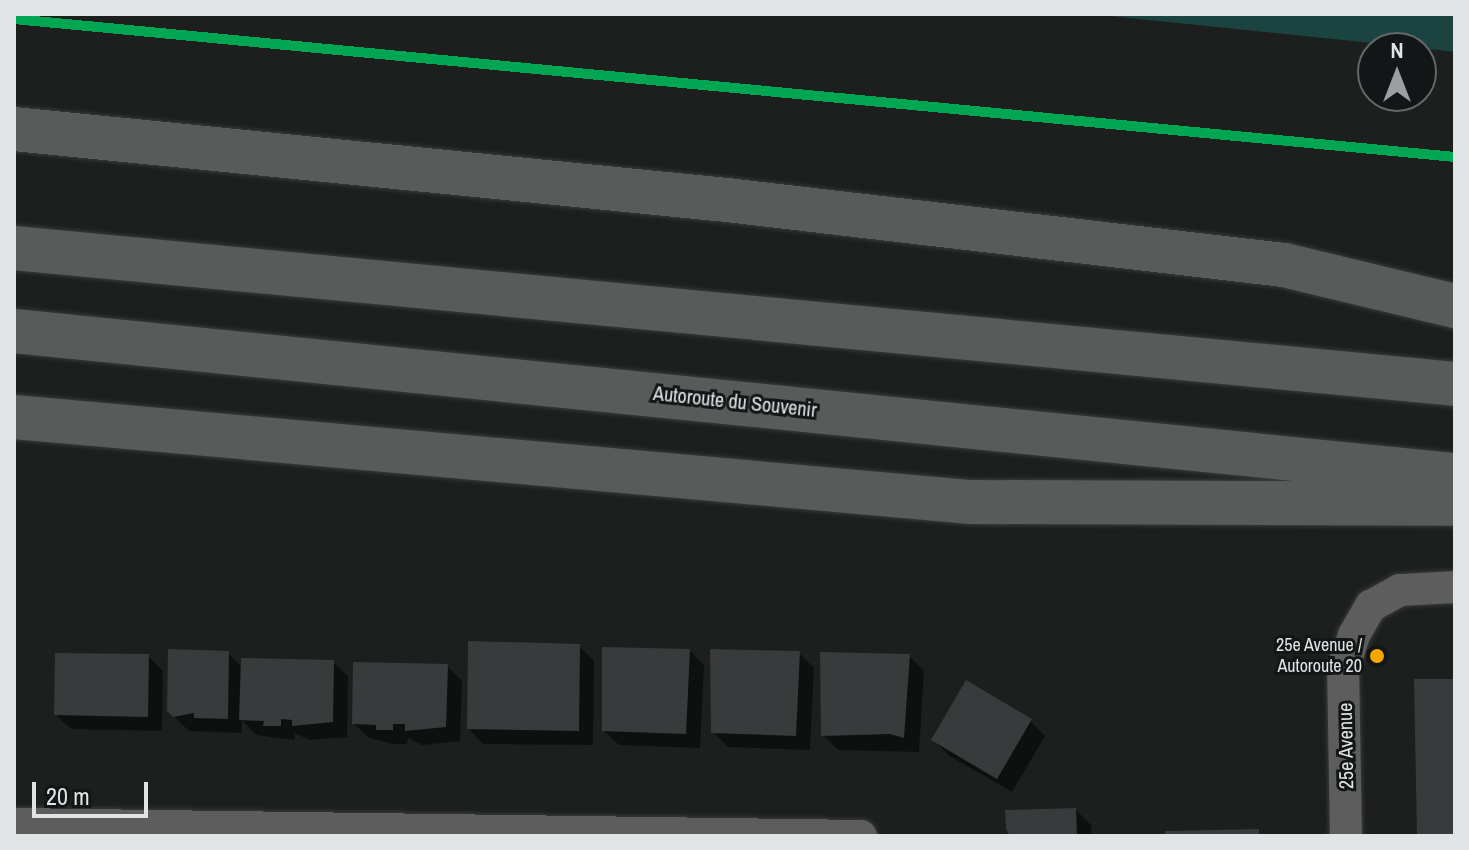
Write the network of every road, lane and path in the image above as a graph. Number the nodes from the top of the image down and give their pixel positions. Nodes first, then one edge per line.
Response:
1 (14, 129) edge
2 (14, 248) edge
3 (1455, 306) edge
4 (14, 331) edge
5 (1455, 384) edge
6 (14, 417) edge
7 (14, 438) edge
8 (229, 438) junction
9 (1455, 475) edge
10 (1455, 504) edge
11 (1455, 587) edge
12 (14, 824) edge
13 (861, 836) edge
14 (1346, 836) edge

1 - 3 highway
2 - 5 highway
4 - 9 highway, Autoroute du Souvenir
6 - 8 highway
7 - 8 highway
8 - 10 highway
11 - 14 street, 25e Avenue
12 - 13 street

